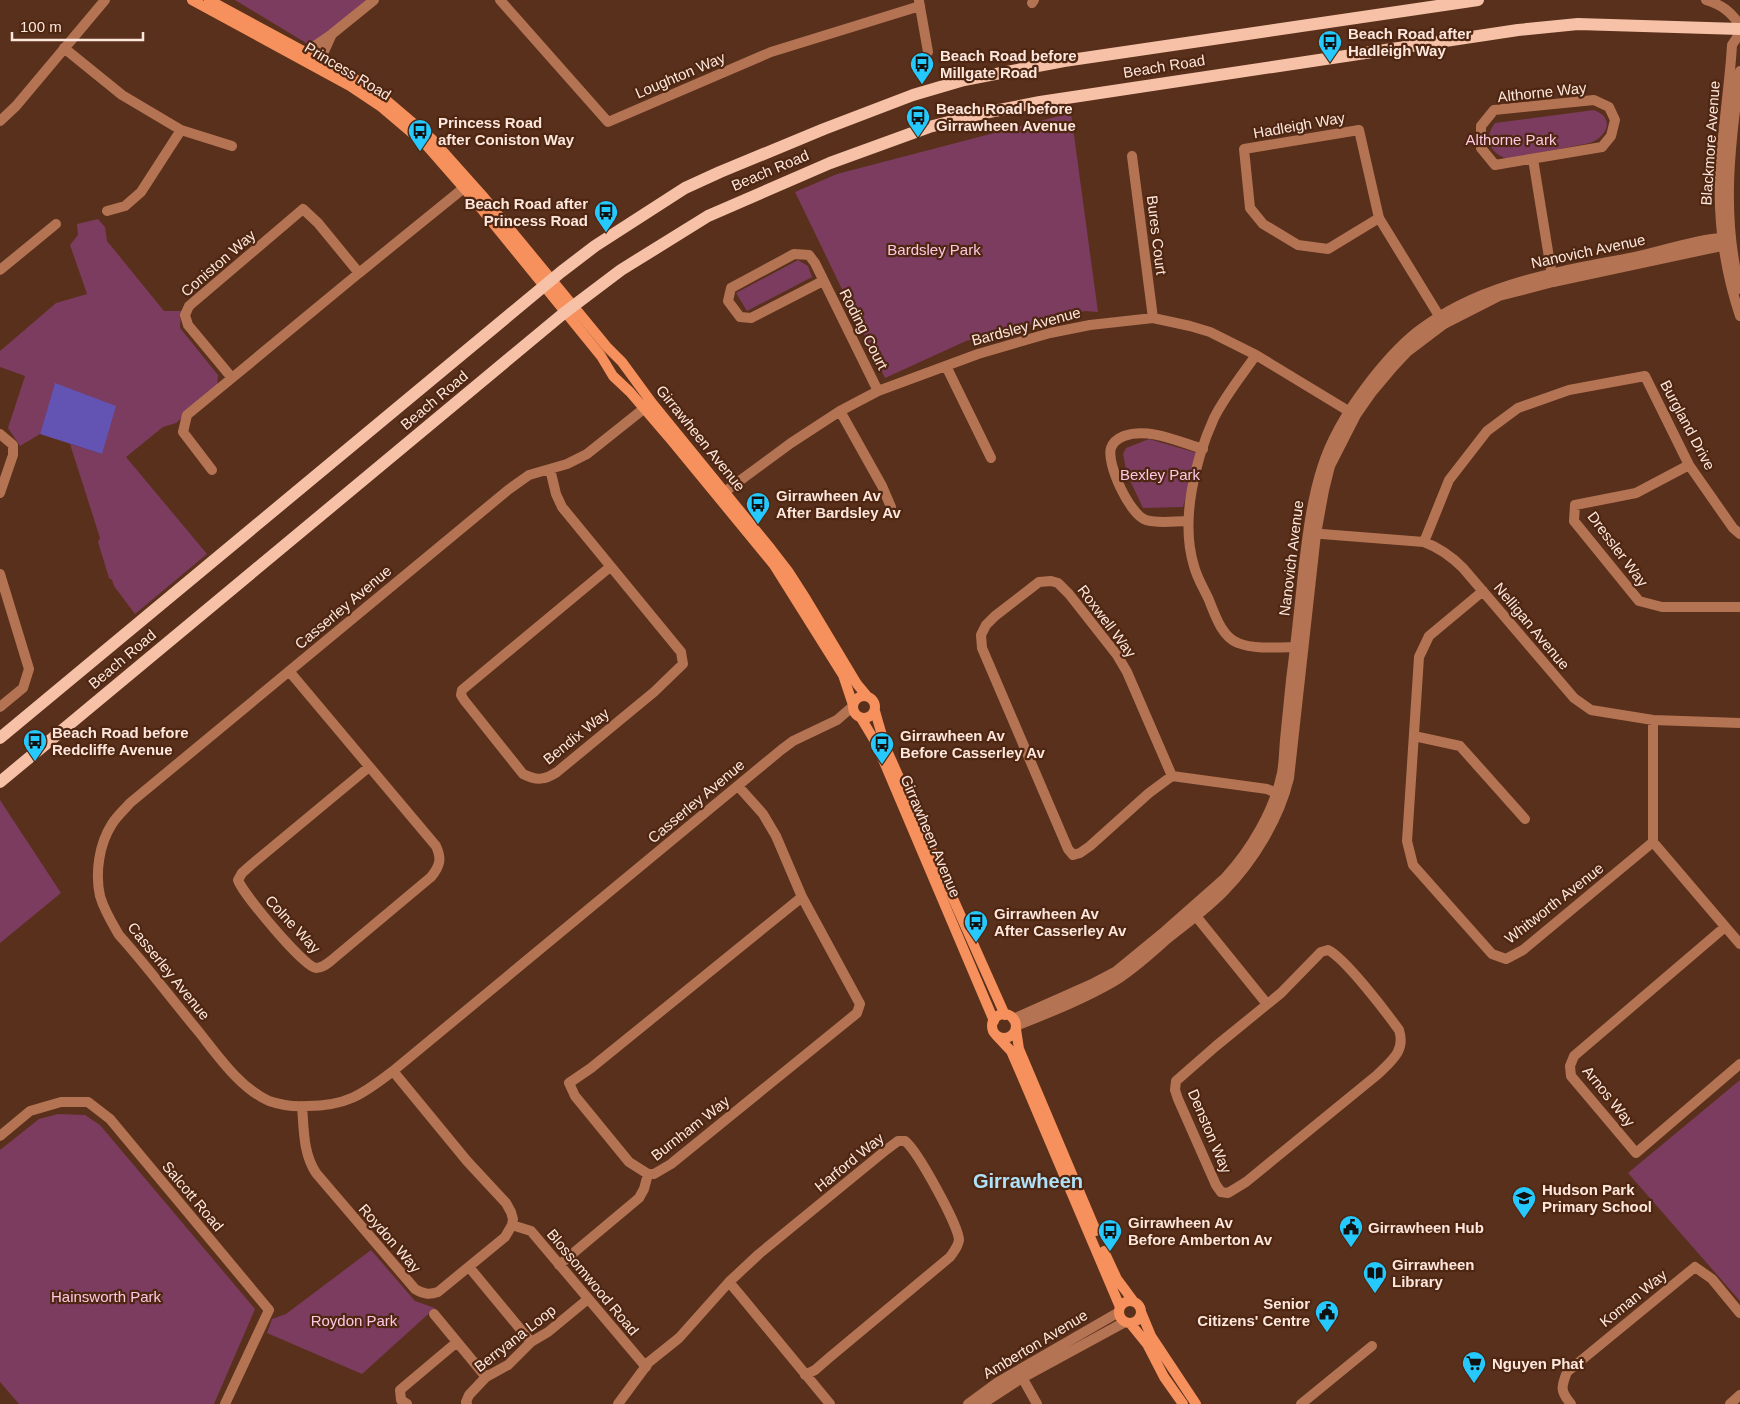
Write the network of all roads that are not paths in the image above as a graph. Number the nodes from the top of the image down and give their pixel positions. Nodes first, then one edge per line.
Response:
1 (105, 0) edge
2 (192, 0) edge
3 (209, 0) edge
4 (374, 0) edge
5 (500, 0) edge
6 (1478, 0) edge
7 (1706, 0) edge
8 (919, 3) edge
9 (1740, 25) edge
10 (1740, 31) edge
11 (332, 34) junction
12 (64, 48) junction
13 (928, 52) dead end
14 (308, 58) junction
15 (319, 64) junction
16 (1740, 71) edge
17 (0, 120) edge
18 (181, 130) junction
19 (232, 146) dead end
20 (1132, 156) dead end
21 (1533, 159) junction
22 (467, 185) junction
23 (107, 211) dead end
24 (1379, 218) junction
25 (56, 224) dead end
26 (1727, 241) junction
27 (0, 270) edge
28 (358, 273) junction
29 (1553, 277) junction
30 (823, 280) junction
31 (547, 283) junction
32 (1740, 289) edge
33 (569, 310) junction
34 (1740, 316) edge
35 (1153, 318) junction
36 (1442, 320) junction
37 (1256, 355) junction
38 (946, 366) junction
39 (232, 378) junction
40 (878, 391) junction
41 (648, 406) junction
42 (840, 411) junction
43 (1352, 413) junction
44 (0, 434) edge
45 (1202, 449) junction
46 (991, 458) dead end
47 (1689, 465) junction
48 (550, 469) junction
49 (212, 470) dead end
50 (0, 492) edge
51 (721, 494) junction
52 (891, 507) dead end
53 (1188, 521) junction
54 (1312, 533) junction
55 (1740, 534) edge
56 (1424, 542) junction
57 (610, 567) junction
58 (0, 574) edge
59 (1483, 591) junction
60 (1740, 607) edge
61 (1299, 648) junction
62 (289, 671) junction
63 (867, 696) junction
64 (852, 706) junction
65 (0, 707) edge
66 (875, 711) junction
67 (859, 718) junction
68 (837, 720) junction
69 (1653, 720) junction
70 (1740, 723) edge
71 (1414, 736) junction
72 (0, 738) edge
73 (368, 767) junction
74 (1172, 776) junction
75 (0, 782) edge
76 (738, 786) junction
77 (1280, 794) junction
78 (1525, 819) dead end
79 (1653, 842) junction
80 (802, 897) junction
81 (1194, 912) junction
82 (1725, 927) junction
83 (1740, 944) edge
84 (1268, 1004) junction
85 (994, 1021) junction
86 (1012, 1022) junction
87 (996, 1035) junction
88 (1740, 1064) edge
89 (393, 1071) junction
90 (302, 1106) junction
91 (0, 1136) edge
92 (648, 1174) junction
93 (512, 1224) junction
94 (559, 1264) junction
95 (469, 1267) junction
96 (729, 1282) junction
97 (588, 1299) junction
98 (1134, 1302) junction
99 (1120, 1309) junction
100 (1141, 1312) junction
101 (1740, 1313) edge
102 (434, 1314) dead end
103 (1128, 1323) junction
104 (457, 1342) junction
105 (531, 1342) junction
106 (1372, 1346) dead end
107 (646, 1367) junction
108 (1020, 1374) junction
109 (805, 1375) junction
110 (486, 1377) junction
111 (1740, 1395) edge
112 (464, 1403) edge
113 (226, 1404) edge
114 (407, 1404) edge
115 (618, 1404) edge
116 (830, 1404) edge
117 (968, 1404) edge
118 (982, 1404) edge
119 (1037, 1404) edge
120 (1183, 1404) edge
121 (1196, 1404) edge
122 (1301, 1404) edge
123 (1571, 1404) edge
124 (1730, 1404) edge

1 - 12 street
2 - 14 main road, Princess Road
3 - 14 main road, Princess Road
4 - 11 street
5 - 8 street, Loughton Way
6 - 31 main road, Beach Road
7 - 9 street
8 - 13 street
10 - 26 street, Blackmore Avenue
10 - 33 main road, Beach Road
11 - 14 street
11 - 15 street
12 - 17 street
12 - 18 street
14 - 15 main road, Princess Road
15 - 22 main road, Princess Road
16 - 26 street, Blackmore Avenue
18 - 19 street
18 - 23 street
20 - 35 street, Bures Court
21 - 21 street, Althorne Way
21 - 29 street
22 - 28 street
22 - 31 main road, Princess Road
24 - 24 street, Hadleigh Way
24 - 36 street, Hadleigh Way
25 - 27 street
26 - 29 street, Nanovich Avenue
26 - 32 street, Blackmore Avenue
26 - 34 street, Blackmore Avenue
28 - 39 street
28 - 39 street, Coniston Way
29 - 36 street, Nanovich Avenue
30 - 30 street, Roding Court
30 - 40 street, Roding Court
31 - 33 main road, Girrawheen Avenue
31 - 72 main road, Beach Road
33 - 41 main road, Girrawheen Avenue
33 - 41 main road, Girrawheen Avenue
33 - 75 main road, Beach Road
35 - 37 street, Bardsley Avenue
35 - 38 street, Bardsley Avenue
36 - 43 street, Nanovich Avenue
37 - 43 street, Bardsley Avenue
37 - 45 street
38 - 40 street, Bardsley Avenue
38 - 46 street
39 - 49 street
40 - 42 street, Bardsley Avenue
41 - 48 street, Casserley Avenue
41 - 51 main road, Girrawheen Avenue
42 - 51 street, Bardsley Avenue
42 - 52 street
43 - 54 street, Nanovich Avenue
44 - 50 street
45 - 53 street
45 - 53 street
47 - 55 street, Burgland Drive
47 - 56 street, Burgland Drive
47 - 60 street, Dressler Way
48 - 57 street, Bendix Way
48 - 62 street, Casserley Avenue
51 - 63 main road, Girrawheen Avenue
51 - 64 main road, Girrawheen Avenue
53 - 61 street
54 - 56 street, Nelligan Avenue
54 - 61 street, Nanovich Avenue
56 - 59 street, Nelligan Avenue
57 - 57 street, Bendix Way
58 - 65 street
59 - 69 street, Nelligan Avenue
59 - 71 street, Whitworth Avenue
61 - 77 street, Nanovich Avenue
62 - 73 street, Colne Way
62 - 90 street, Casserley Avenue
63 - 64 main road
63 - 66 main road, Girrawheen Avenue
64 - 67 main road, Girrawheen Avenue
64 - 68 street, Casserley Avenue
66 - 67 main road
66 - 86 main road, Girrawheen Avenue
67 - 68 street, Casserley Avenue
67 - 85 main road, Girrawheen Avenue
68 - 76 street, Casserley Avenue
69 - 70 street, Nelligan Avenue
69 - 79 street
71 - 78 street
71 - 79 street, Whitworth Avenue
73 - 73 street, Colne Way
74 - 74 street, Roxwell Way
74 - 77 street
76 - 80 street, Burnham Way
76 - 89 street, Casserley Avenue
77 - 81 street, Nanovich Avenue
79 - 82 street
80 - 92 street, Burnham Way
80 - 92 street, Burnham Way
81 - 84 street
81 - 86 street, Nanovich Avenue
82 - 83 street
82 - 88 street, Arnos Way
84 - 84 street, Denston Way
85 - 86 main road
85 - 87 main road
86 - 87 main road
86 - 98 main road, Girrawheen Avenue
87 - 99 main road
89 - 90 street, Casserley Avenue
89 - 93 street
90 - 95 street, Roydon Way
91 - 113 street, Salcott Road
92 - 94 street
93 - 94 street, Blossomwood Road
93 - 95 street, Roydon Way
94 - 97 street, Blossomwood Road
95 - 105 street
96 - 107 street
96 - 109 street
96 - 109 street, Harford Way
97 - 105 street, Berryana Loop
97 - 107 street, Blossomwood Road
98 - 99 main road
98 - 100 main road
99 - 103 main road
99 - 108 street, Amberton Avenue
100 - 103 main road
100 - 121 main road
101 - 123 street, Koman Way
102 - 104 street
103 - 108 street, Amberton Avenue
103 - 120 main road
104 - 110 street
104 - 114 street
105 - 110 street, Berryana Loop
106 - 122 street
107 - 115 street
108 - 117 street, Amberton Avenue
108 - 118 street, Amberton Avenue
108 - 119 street
109 - 116 street
110 - 112 street, Berryana Loop
111 - 124 street

